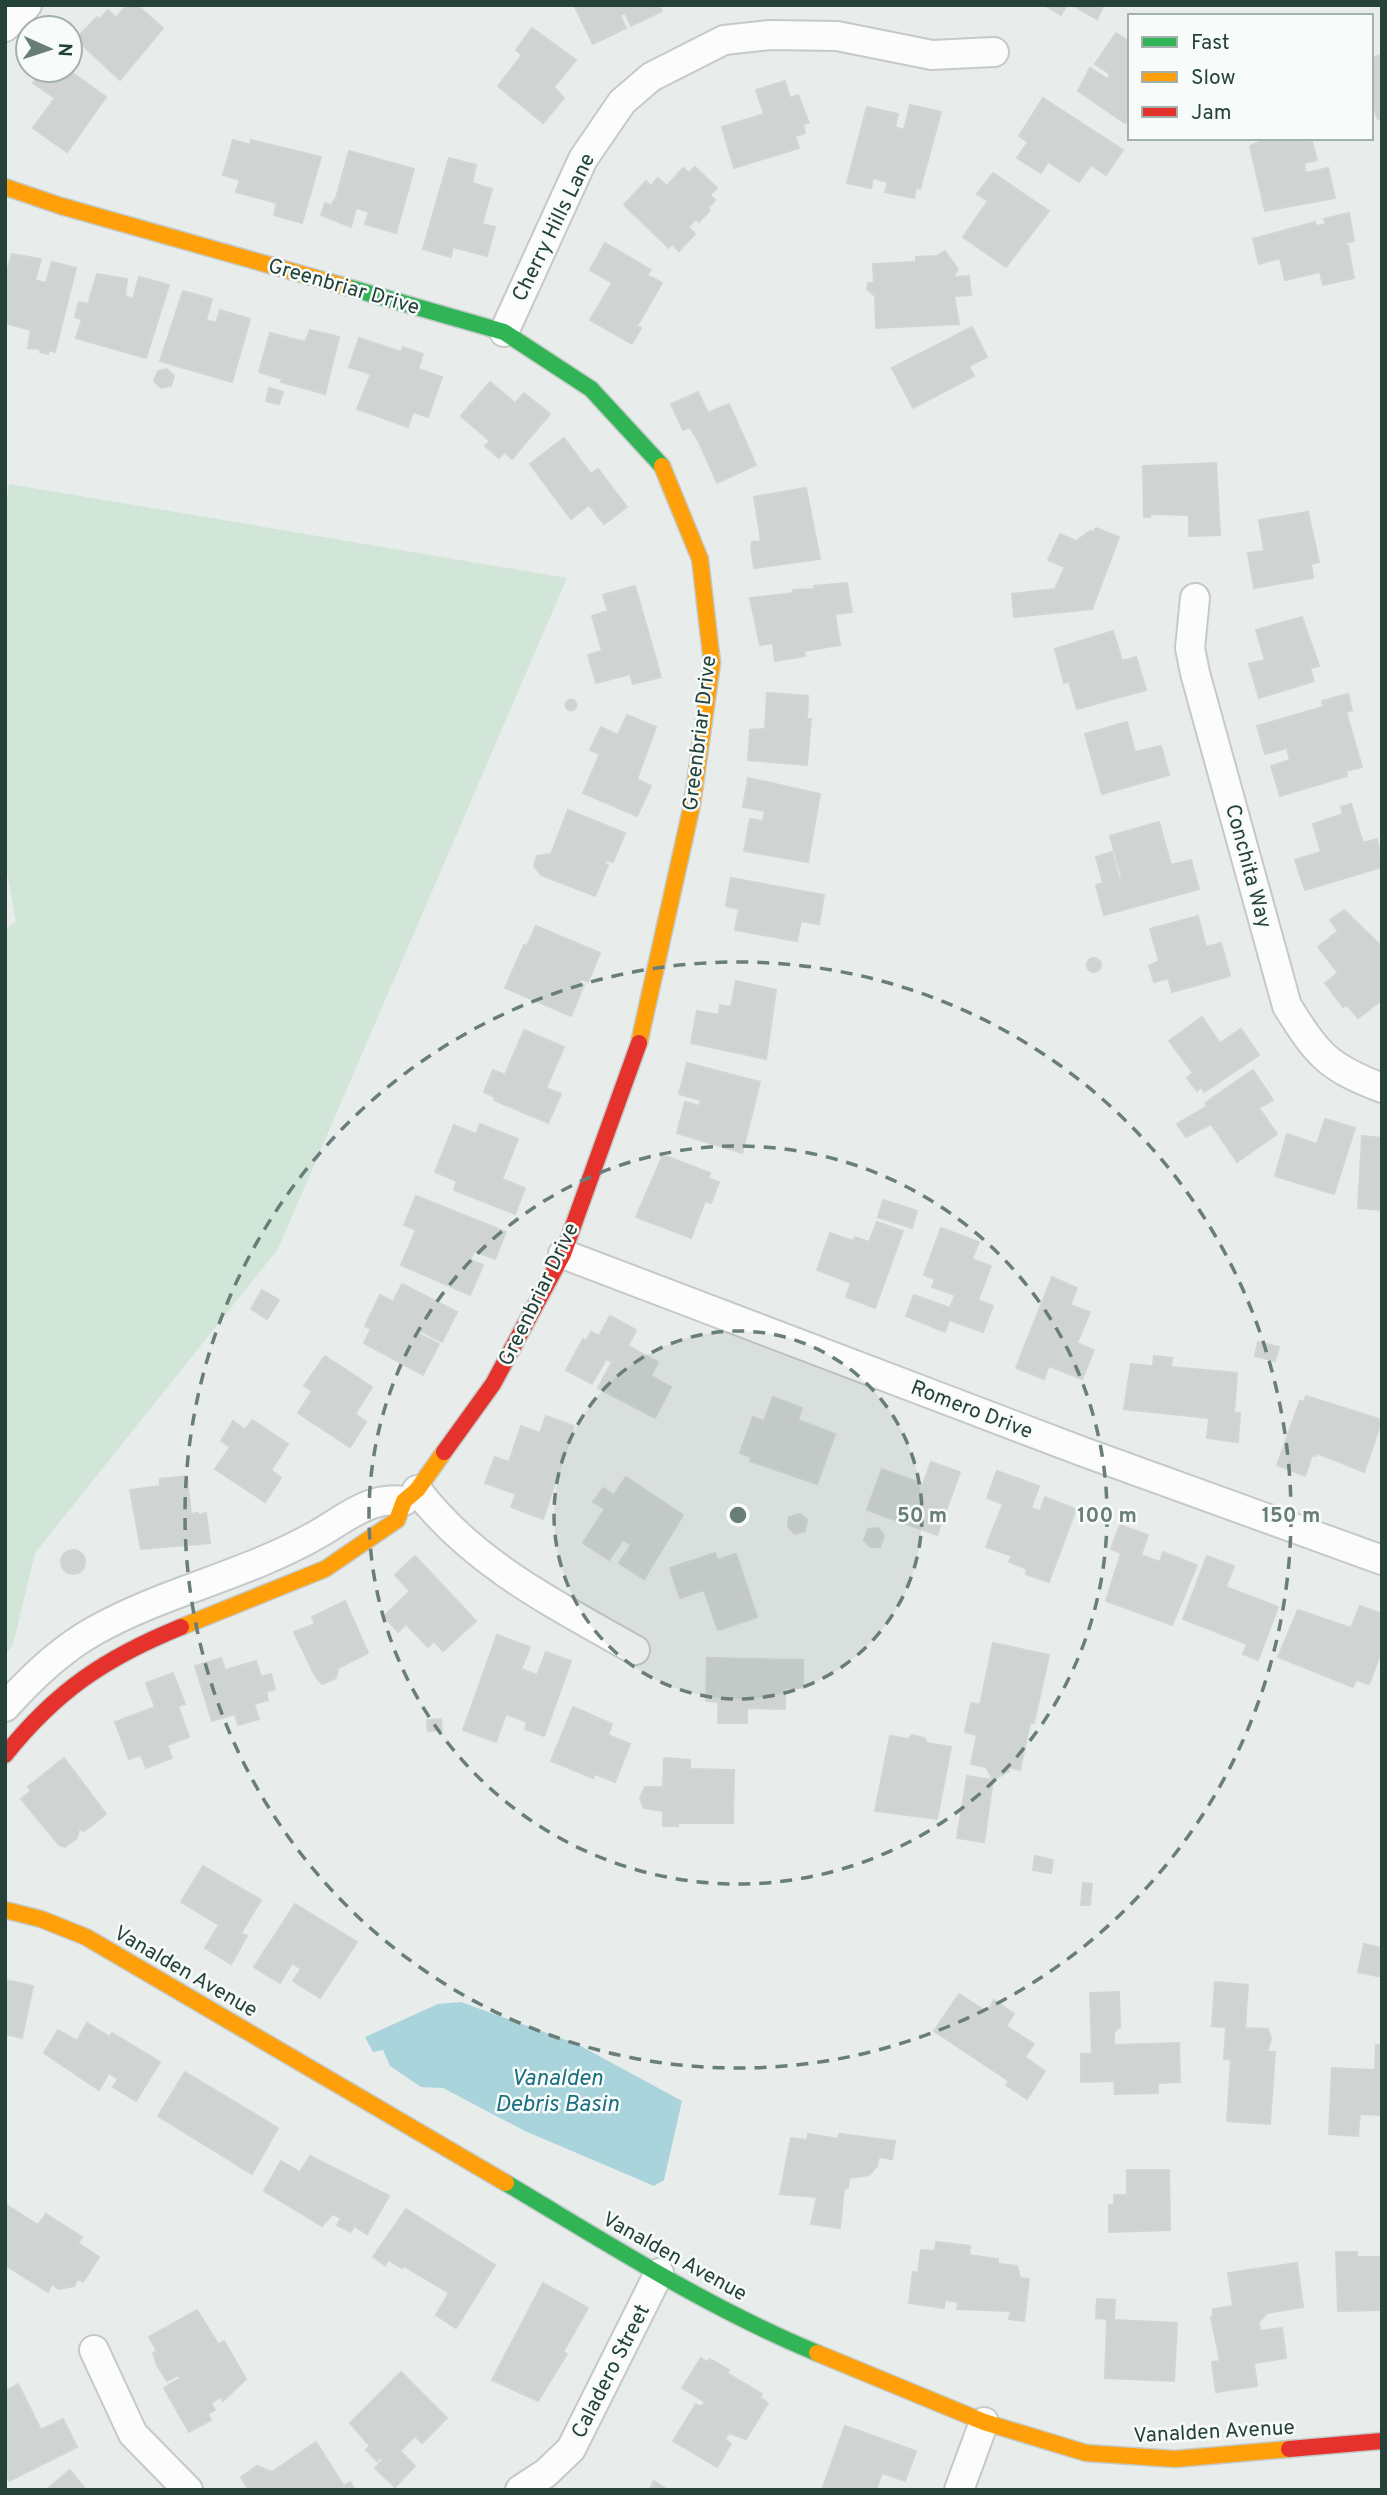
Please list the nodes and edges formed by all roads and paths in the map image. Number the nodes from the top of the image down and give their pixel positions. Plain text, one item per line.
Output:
1 (27, 5) edge
2 (5, 27) edge
3 (994, 52) dead end
4 (5, 187) edge
5 (504, 332) junction
6 (1195, 598) dead end
7 (1382, 1088) edge
8 (563, 1254) junction
9 (410, 1496) junction
10 (1382, 1560) edge
11 (635, 1650) dead end
12 (5, 1707) edge
13 (5, 1755) edge
14 (5, 1910) edge
15 (659, 2273) junction
16 (94, 2350) dead end
17 (984, 2422) junction
18 (1382, 2441) edge
19 (188, 2490) edge
20 (520, 2490) edge
21 (960, 2490) edge

1 - 2 street
3 - 5 street, Cherry Hills Lane
4 - 5 street, Greenbriar Drive
5 - 8 street, Greenbriar Drive
6 - 7 street, Conchita Way
8 - 9 street, Greenbriar Drive
8 - 10 street, Romero Drive
9 - 11 street
9 - 12 street
9 - 13 street, Greenbriar Drive
14 - 15 street, Vanalden Avenue
15 - 17 street, Vanalden Avenue
15 - 20 street, Caladero Street
16 - 19 street
17 - 18 street, Vanalden Avenue
17 - 21 street

